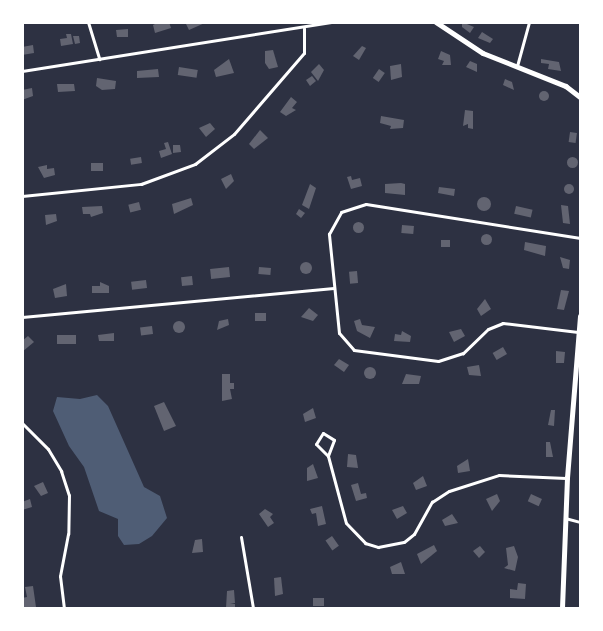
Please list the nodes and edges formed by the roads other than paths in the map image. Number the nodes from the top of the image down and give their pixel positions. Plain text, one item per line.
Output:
1 (88, 22) edge
2 (332, 22) edge
3 (436, 22) edge
4 (529, 22) edge
5 (304, 28) junction
6 (99, 59) junction
7 (516, 68) junction
8 (22, 70) edge
9 (580, 97) edge
10 (22, 196) edge
11 (580, 238) edge
12 (334, 288) junction
13 (22, 317) edge
14 (580, 317) edge
15 (580, 333) edge
16 (22, 423) edge
17 (328, 456) junction
18 (567, 478) junction
19 (564, 518) junction
20 (580, 522) edge
21 (241, 537) dead end
22 (64, 609) edge
23 (253, 609) edge
24 (562, 609) edge

1 - 6 street
2 - 5 street
3 - 7 street
4 - 7 street
5 - 6 street
5 - 10 street
6 - 8 street
7 - 9 street
11 - 12 street
12 - 13 street
12 - 15 street
14 - 15 street
15 - 18 street
16 - 22 street
17 - 17 street
17 - 18 street
18 - 19 street
19 - 20 street
19 - 24 street
21 - 23 street

